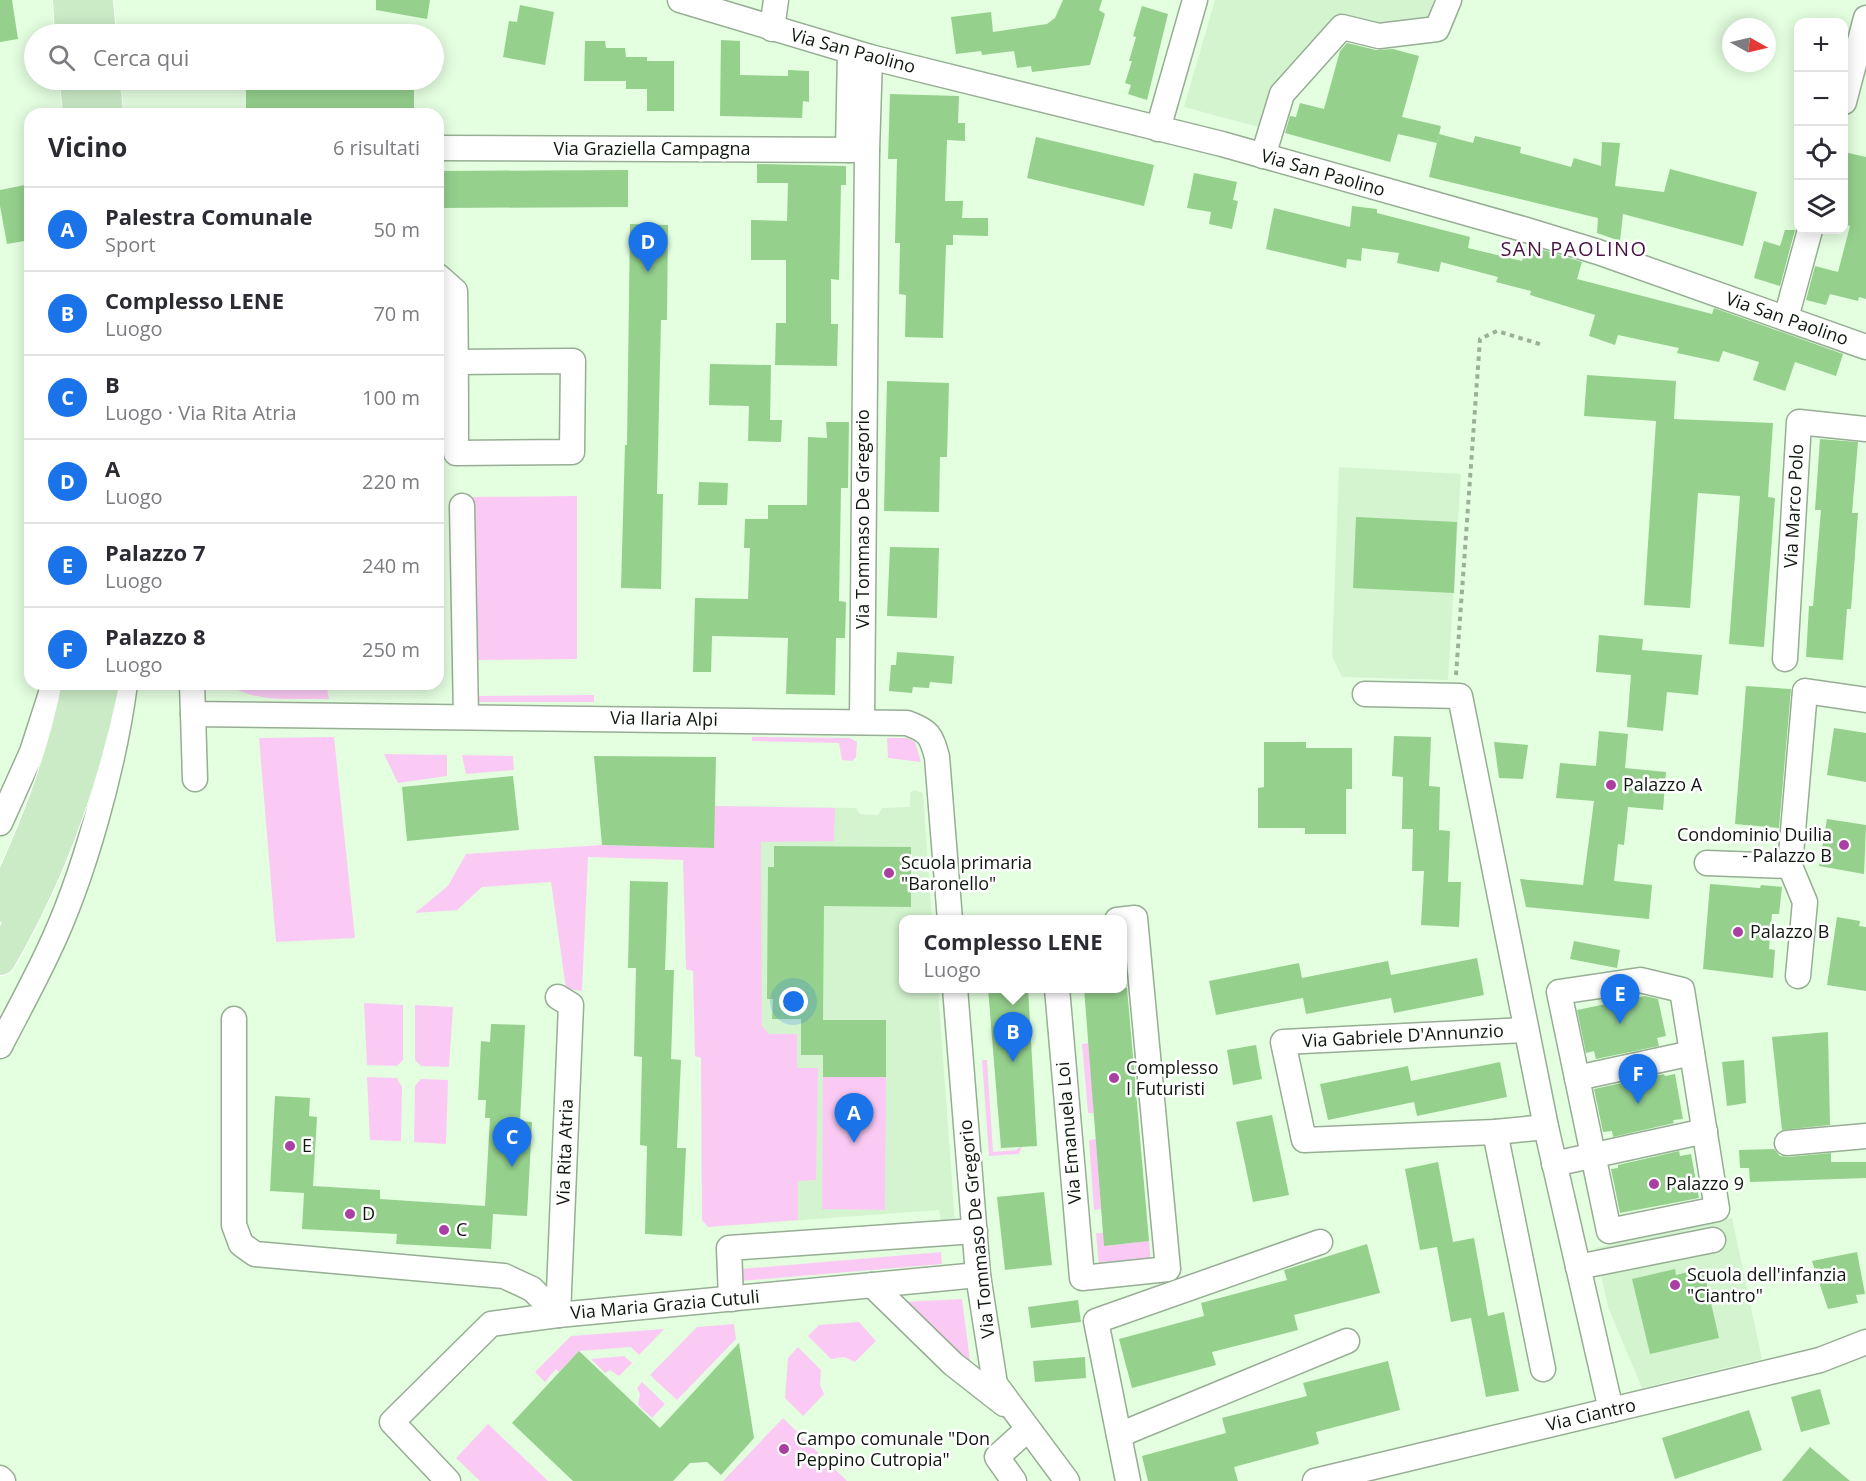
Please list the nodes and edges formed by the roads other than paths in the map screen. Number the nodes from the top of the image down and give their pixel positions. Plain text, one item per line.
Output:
1 (69, 0) edge
2 (97, 0) edge
3 (680, 0) edge
4 (776, 0) edge
5 (1195, 0) edge
6 (1449, 0) edge
7 (1866, 18) edge
8 (70, 24) edge
9 (99, 24) edge
10 (772, 29) junction
11 (860, 54) junction
12 (1848, 87) edge
13 (77, 90) edge
14 (105, 90) edge
15 (78, 108) edge
16 (106, 108) edge
17 (1158, 129) junction
18 (444, 148) edge
19 (857, 150) junction
20 (1263, 156) junction
21 (1809, 234) edge
22 (444, 281) edge
23 (1786, 318) junction
24 (1866, 347) edge
25 (455, 363) junction
26 (1866, 429) edge
27 (462, 506) dead end
28 (1785, 659) dead end
29 (52, 690) edge
30 (76, 690) edge
31 (102, 690) edge
32 (124, 690) edge
33 (192, 690) edge
34 (1365, 694) dead end
35 (1866, 700) edge
36 (193, 714) junction
37 (466, 717) junction
38 (862, 722) junction
39 (195, 779) dead end
40 (0, 823) edge
41 (1791, 855) junction
42 (1707, 863) dead end
43 (0, 906) edge
44 (950, 915) edge
45 (1127, 919) edge
46 (0, 959) edge
47 (1798, 976) dead end
48 (955, 993) edge
49 (1057, 993) edge
50 (558, 997) dead end
51 (234, 1019) dead end
52 (1526, 1030) junction
53 (0, 1046) edge
54 (1692, 1053) junction
55 (1577, 1078) junction
56 (1546, 1126) junction
57 (1705, 1131) junction
58 (1495, 1132) junction
59 (1866, 1136) edge
60 (1787, 1143) dead end
61 (1593, 1155) junction
62 (1554, 1164) junction
63 (975, 1231) junction
64 (1713, 1240) dead end
65 (1320, 1242) dead end
66 (1578, 1267) junction
67 (978, 1275) junction
68 (872, 1285) junction
69 (731, 1299) junction
70 (558, 1315) junction
71 (1347, 1341) dead end
72 (1866, 1341) edge
73 (1543, 1369) dead end
74 (1611, 1410) junction
75 (1022, 1421) junction
76 (1119, 1435) junction
77 (448, 1481) edge
78 (1014, 1481) edge
79 (1067, 1481) edge
80 (1128, 1481) edge
81 (1315, 1481) edge

1 - 8 main road
2 - 9 main road
3 - 10 street, Via San Paolino
4 - 10 street, Via San Paolino
5 - 17 street
6 - 20 street
7 - 12 street
10 - 11 street, Via San Paolino
11 - 17 street, Via San Paolino
11 - 19 street, Via Tommaso De Gregorio
13 - 15 main road
14 - 16 main road
17 - 20 street, Via San Paolino
18 - 19 street, Via Graziella Campagna
19 - 38 street, Via Tommaso De Gregorio
20 - 23 street, Via San Paolino
21 - 23 street
22 - 25 street
23 - 24 street, Via San Paolino
25 - 25 street
26 - 28 street, Via Marco Polo
27 - 37 street
29 - 40 street
30 - 43 main road
31 - 46 main road
32 - 53 street
33 - 36 street
34 - 52 street, Via Gabriele D'Annunzio
35 - 41 street
36 - 37 street, Via Ilaria Alpi
36 - 39 street
37 - 38 street, Via Ilaria Alpi
38 - 44 street
41 - 42 street
41 - 47 street
45 - 49 street, Via Emanuela Loi
48 - 63 street, Via Tommaso De Gregorio
50 - 70 street, Via Rita Atria
51 - 70 street
52 - 56 street, Via Gabriele D'Annunzio
52 - 58 street, Via Gabriele D'Annunzio
54 - 55 street
54 - 55 street
54 - 57 street
55 - 61 street
56 - 58 street, Via Gabriele D'Annunzio
56 - 62 street, Via Gabriele D'Annunzio
57 - 61 street
57 - 61 street
58 - 73 street
59 - 60 street
61 - 62 street
62 - 66 street, Via Gabriele D'Annunzio
63 - 67 street, Via Tommaso De Gregorio
63 - 69 street
64 - 66 street
65 - 76 street
66 - 74 street, Via Gabriele D'Annunzio
67 - 68 street, Via Maria Grazia Cutuli
67 - 75 street, Via Tommaso De Gregorio
68 - 69 street, Via Maria Grazia Cutuli
68 - 75 street
69 - 70 street, Via Maria Grazia Cutuli
70 - 77 street, Via Maria Grazia Cutuli
71 - 76 street
72 - 74 street, Via Ciantro
74 - 81 street, Via Ciantro
75 - 78 street
75 - 79 street, Via Tommaso De Gregorio
76 - 80 street

